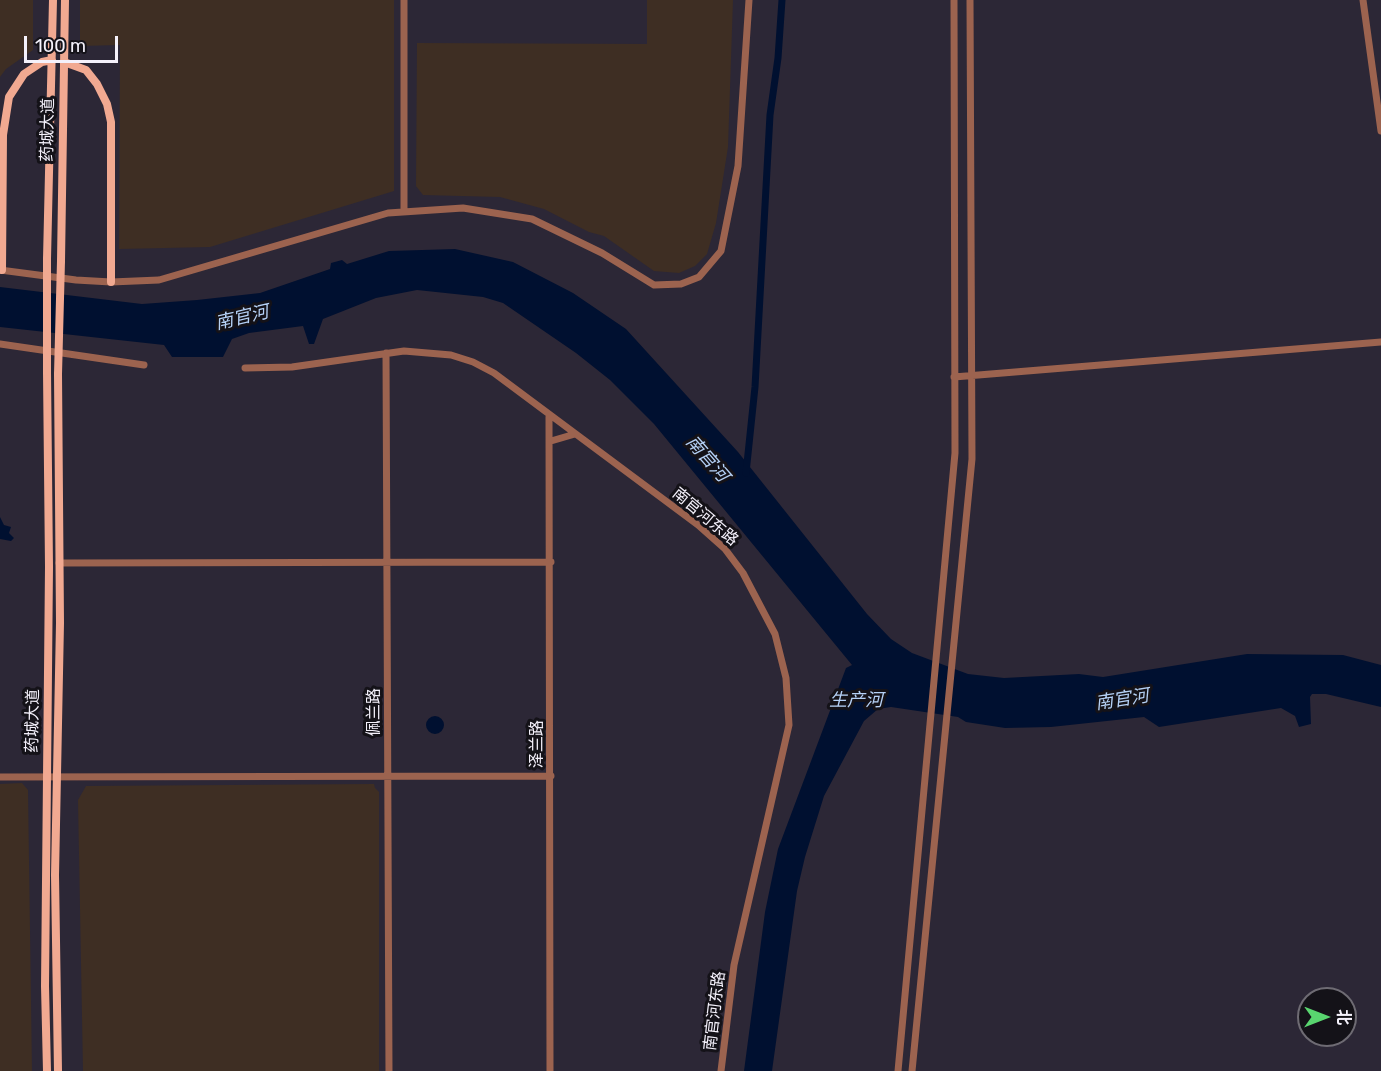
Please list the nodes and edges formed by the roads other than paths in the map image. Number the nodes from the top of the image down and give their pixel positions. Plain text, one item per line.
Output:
1 (53, 0) edge
2 (65, 0) edge
3 (404, 0) edge
4 (749, 0) edge
5 (954, 0) edge
6 (970, 0) edge
7 (1363, 0) edge
8 (52, 60) junction
9 (64, 62) junction
10 (1381, 130) edge
11 (404, 211) junction
12 (1, 270) edge
13 (111, 282) junction
14 (1381, 342) edge
15 (0, 345) edge
16 (386, 353) junction
17 (144, 365) dead end
18 (245, 368) dead end
19 (972, 376) junction
20 (954, 377) junction
21 (549, 417) junction
22 (575, 434) junction
23 (551, 441) junction
24 (387, 562) junction
25 (551, 562) junction
26 (59, 563) junction
27 (387, 776) junction
28 (550, 776) junction
29 (0, 777) edge
30 (47, 777) junction
31 (58, 777) junction
32 (47, 1071) edge
33 (57, 1071) edge
34 (389, 1071) edge
35 (550, 1071) edge
36 (721, 1071) edge
37 (898, 1071) edge
38 (912, 1071) edge

1 - 8 main road, 药城大道
2 - 9 main road, 药城大道
3 - 11 street
4 - 11 street
5 - 20 street
6 - 19 street
7 - 10 street
8 - 12 main road
8 - 30 main road, 药城大道, bridge
9 - 13 main road
9 - 26 main road, 药城大道, bridge
11 - 13 street
12 - 13 street
14 - 19 street
15 - 17 street
16 - 18 street, 南官河东路
16 - 21 street, 南官河东路
16 - 24 street, 佩兰路
19 - 20 street
19 - 38 street
20 - 37 street
21 - 22 street, 南官河东路
21 - 23 street, 泽兰路
22 - 23 street
22 - 36 street, 南官河东路
23 - 25 street, 泽兰路
24 - 25 street
24 - 26 street
24 - 27 street, 佩兰路
25 - 28 street, 泽兰路
26 - 31 main road, 药城大道
27 - 28 street
27 - 31 street
27 - 34 street, 佩兰路
28 - 35 street, 泽兰路
29 - 30 street
30 - 31 street
30 - 32 main road, 药城大道
31 - 33 main road, 药城大道

